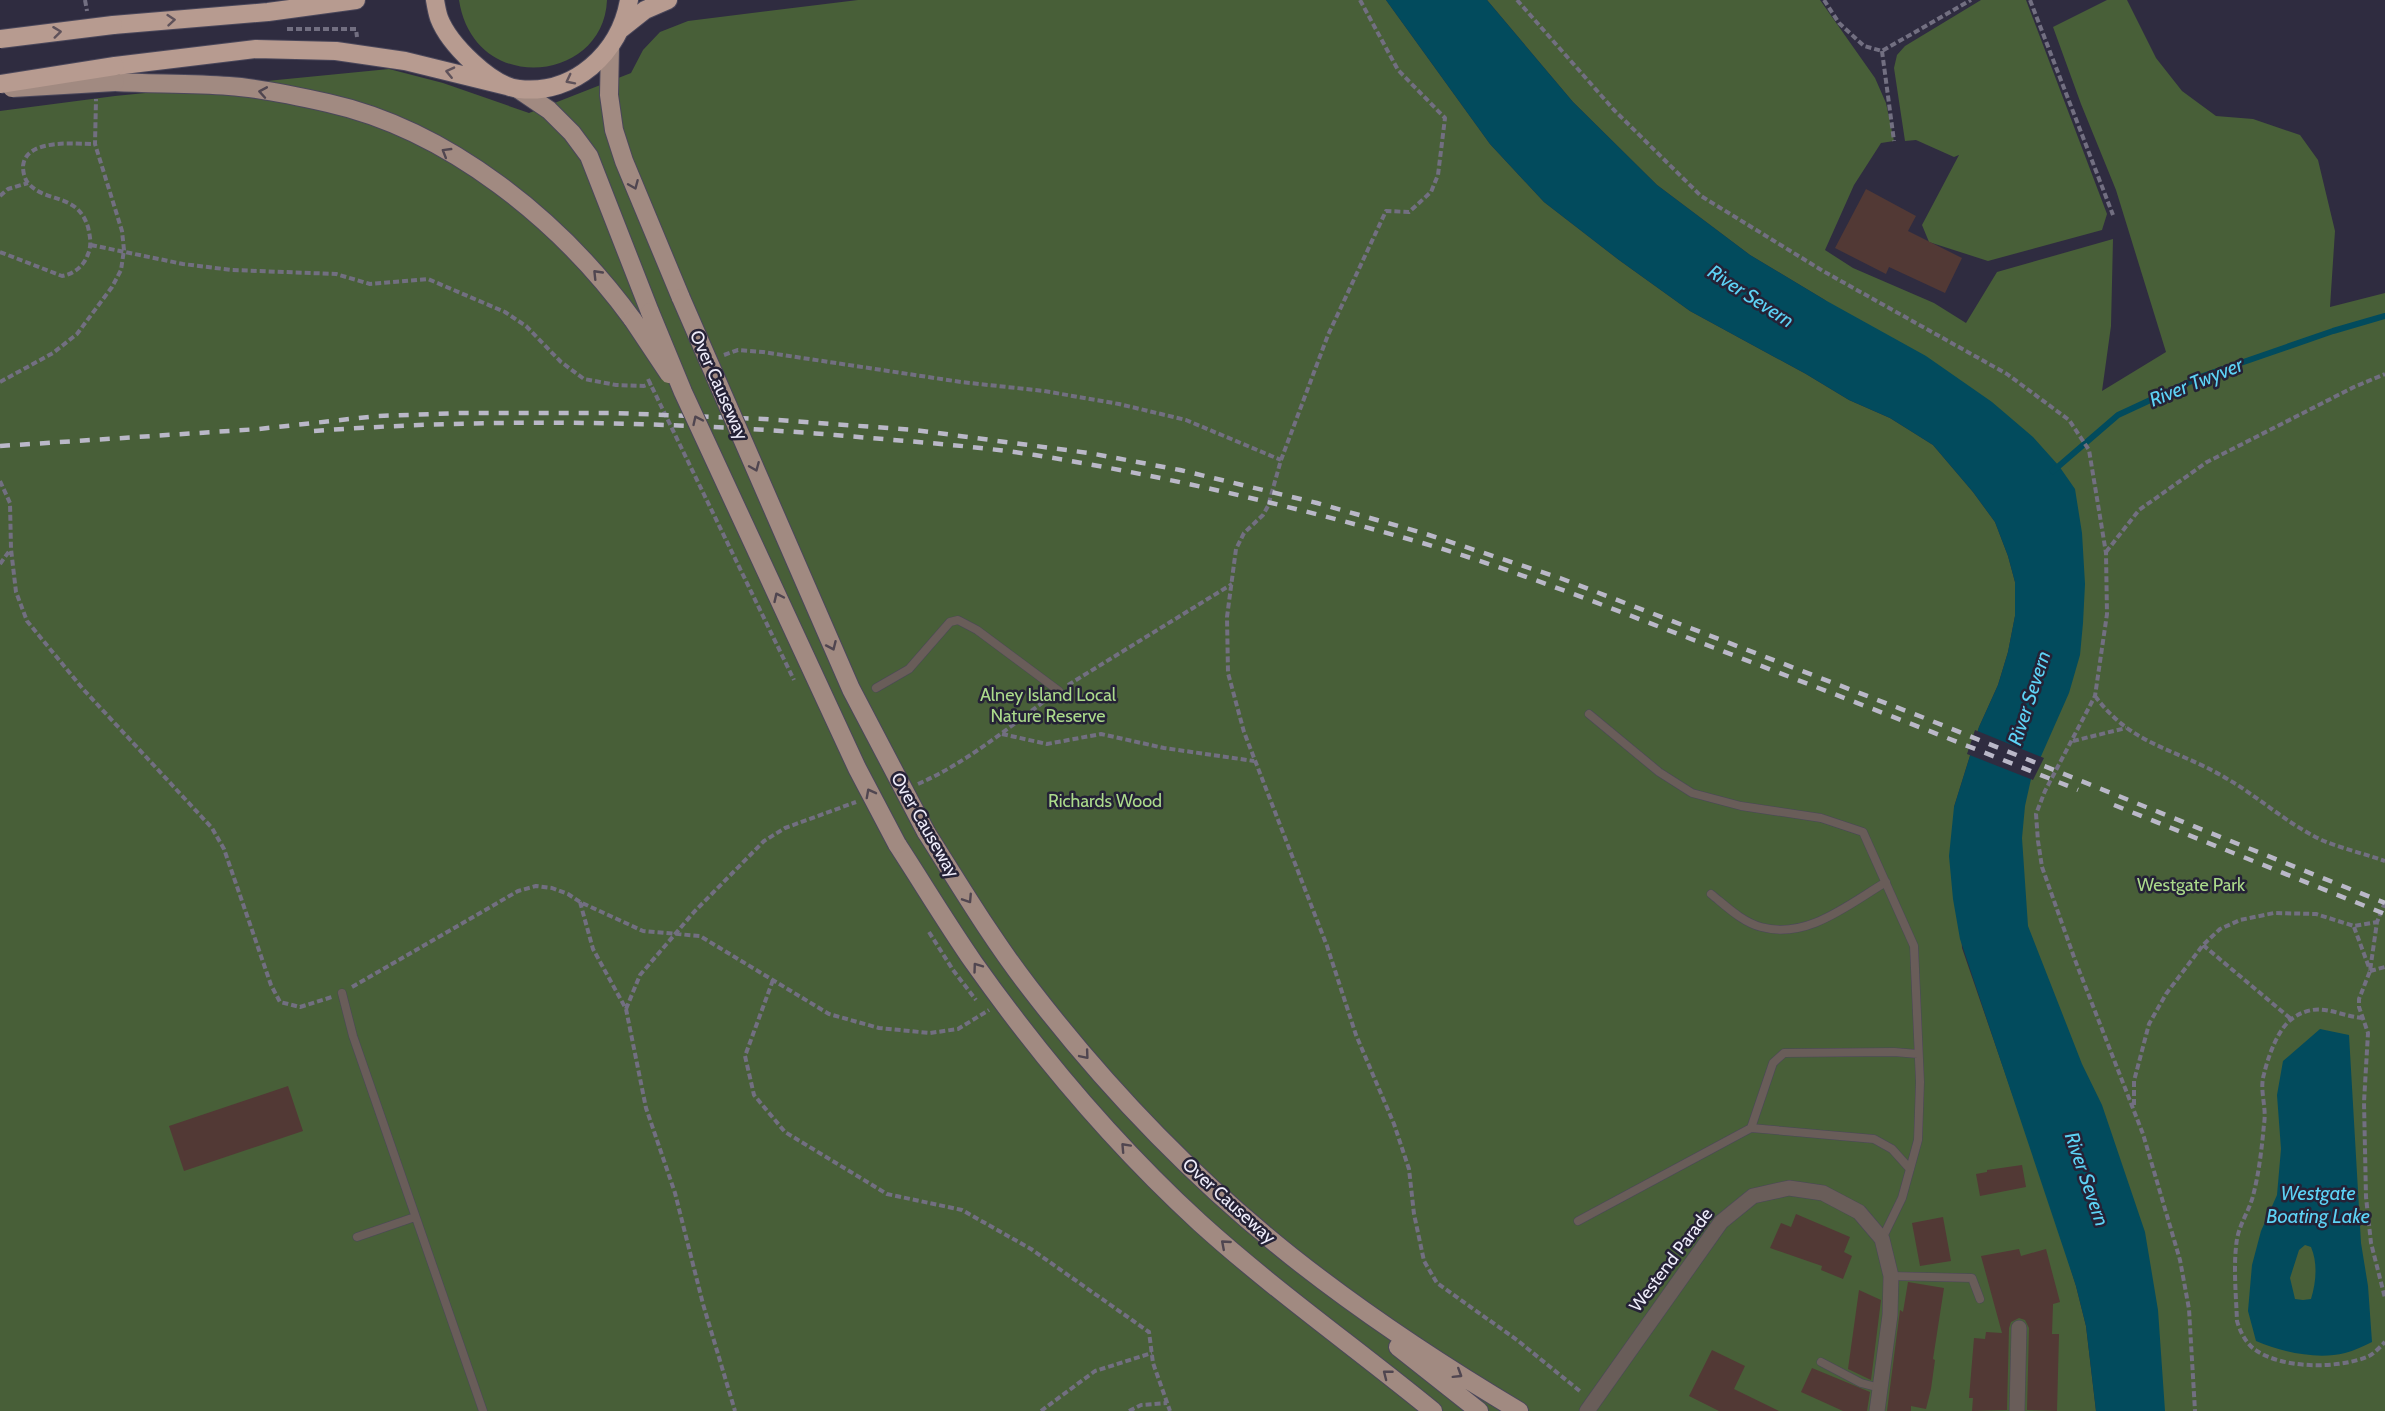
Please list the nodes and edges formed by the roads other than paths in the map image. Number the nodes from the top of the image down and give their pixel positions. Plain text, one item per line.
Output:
1 (356, 0) edge
2 (435, 0) edge
3 (629, 0) edge
4 (668, 0) edge
5 (621, 29) junction
6 (0, 39) edge
7 (610, 47) junction
8 (115, 74) junction
9 (0, 84) edge
10 (512, 87) junction
11 (0, 89) edge
12 (683, 392) junction
13 (876, 688) dead end
14 (1059, 691) road end
15 (1589, 714) dead end
16 (1886, 882) junction
17 (1711, 894) dead end
18 (1028, 986) junction
19 (342, 993) road end
20 (1003, 1003) junction
21 (1918, 1054) junction
22 (1751, 1128) junction
23 (1910, 1169) junction
24 (415, 1217) junction
25 (1578, 1221) dead end
26 (357, 1236) dead end
27 (1882, 1239) junction
28 (1891, 1276) junction
29 (1337, 1291) junction
30 (1980, 1299) dead end
31 (2019, 1328) dead end
32 (1821, 1362) dead end
33 (1880, 1388) junction
34 (1590, 1407) edge
35 (483, 1411) edge
36 (1433, 1411) edge
37 (1479, 1411) edge
38 (1519, 1411) edge
39 (1877, 1411) edge
40 (2018, 1411) edge

6 -> 1 highway, bridge
2 - 10 highway
3 - 5 highway
4 - 5 highway
5 - 7 highway
7 -> 10 highway
7 -> 18 main road, Over Causeway, bridge
8 - 9 highway, bridge
10 -> 8 highway
8 - 11 main road, bridge
12 -> 8 main road, bridge
10 - 12 main road, Over Causeway, bridge
20 -> 12 main road, Over Causeway, bridge
13 - 14 lane
15 - 16 lane
16 - 17 lane
16 - 21 lane
18 - 20 main road
18 -> 29 main road, Over Causeway
19 - 24 lane
36 -> 20 main road, Over Causeway
21 - 22 lane
21 - 23 lane
22 - 23 lane
22 - 25 lane
23 - 27 lane
24 - 26 lane
24 - 35 lane
27 - 28 street, Westend Parade
27 - 34 street, Westend Parade
28 - 30 lane
28 - 33 street, Westend Parade
29 - 37 main road
29 -> 38 main road, Over Causeway
31 - 40 street
32 - 33 lane
33 - 39 street, Westend Parade

